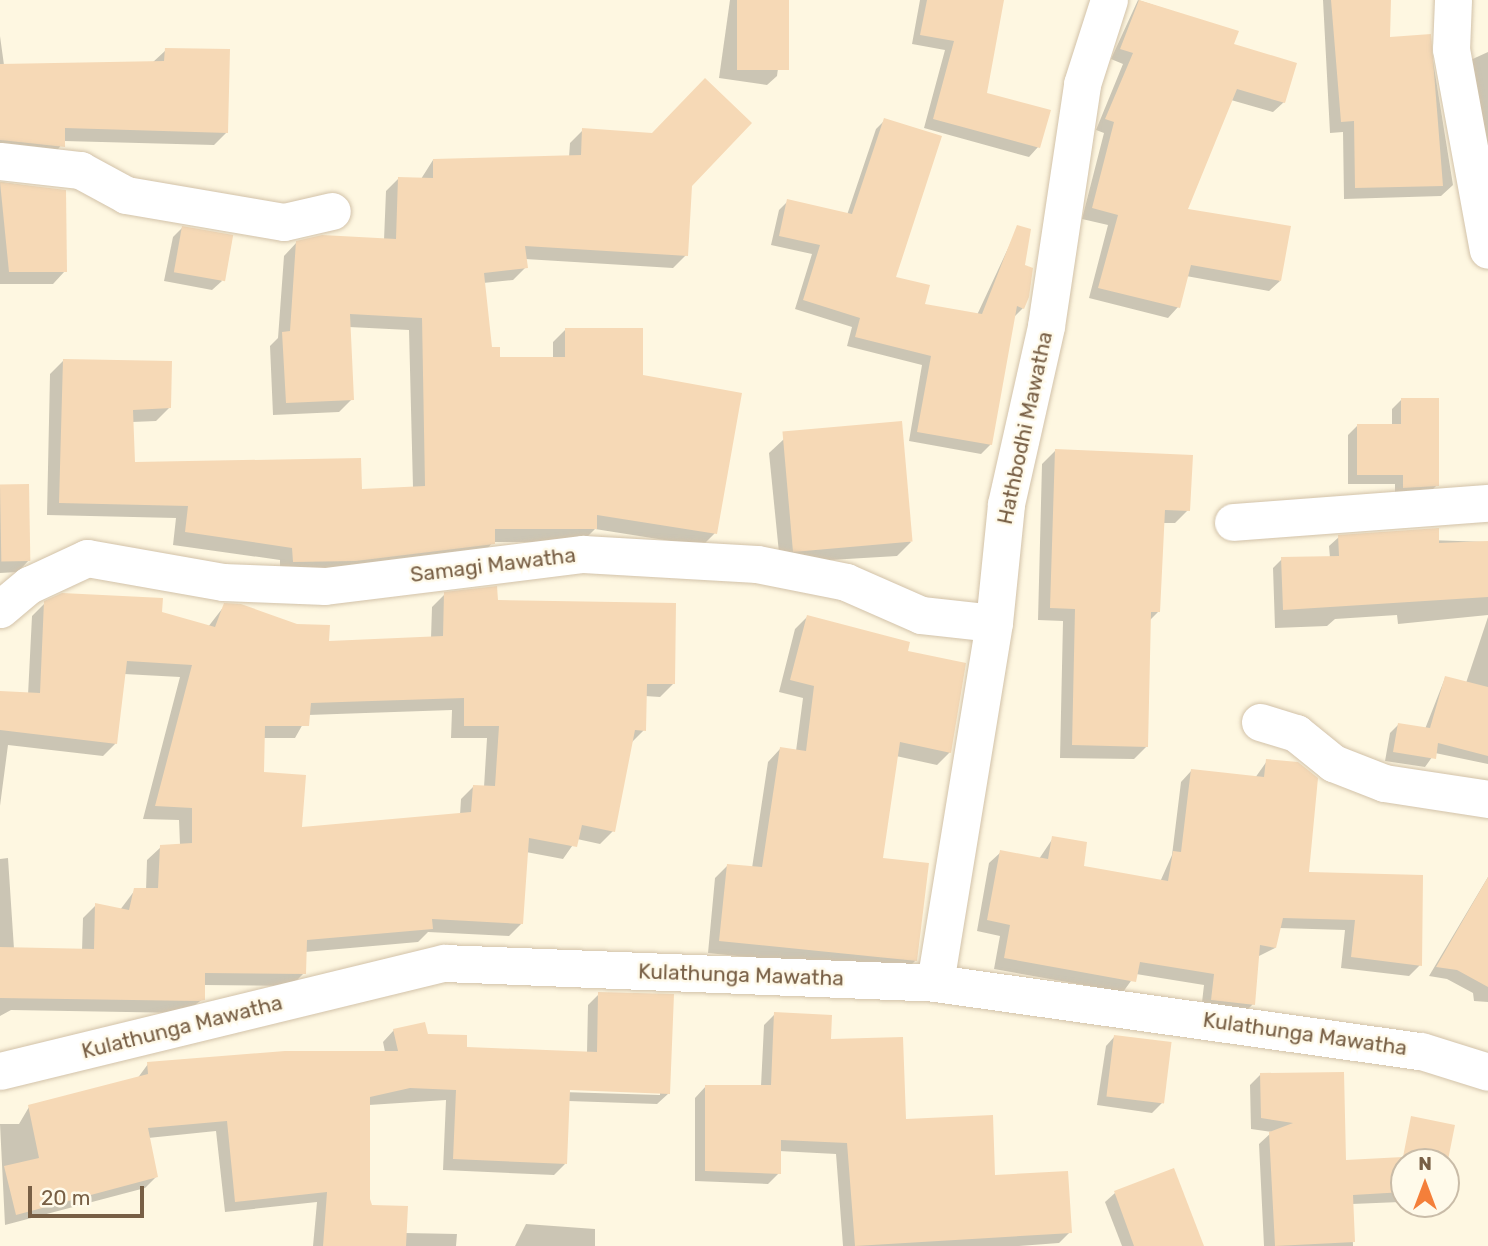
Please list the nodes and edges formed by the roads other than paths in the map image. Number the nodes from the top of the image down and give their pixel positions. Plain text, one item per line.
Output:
1 (1109, 0) edge
2 (1453, 0) edge
3 (0, 161) edge
4 (332, 211) dead end
5 (1488, 250) edge
6 (1488, 503) edge
7 (1233, 522) dead end
8 (0, 608) edge
9 (994, 623) junction
10 (1260, 722) dead end
11 (1488, 799) edge
12 (935, 983) junction
13 (0, 1071) edge
14 (1488, 1072) edge

1 - 9 street, Hathbodhi Mawatha
2 - 5 street
3 - 4 street
6 - 7 street
8 - 9 street, Samagi Mawatha
9 - 12 street, Hathbodhi Mawatha
10 - 11 street
12 - 13 street, Kulathunga Mawatha
12 - 14 street, Kulathunga Mawatha

